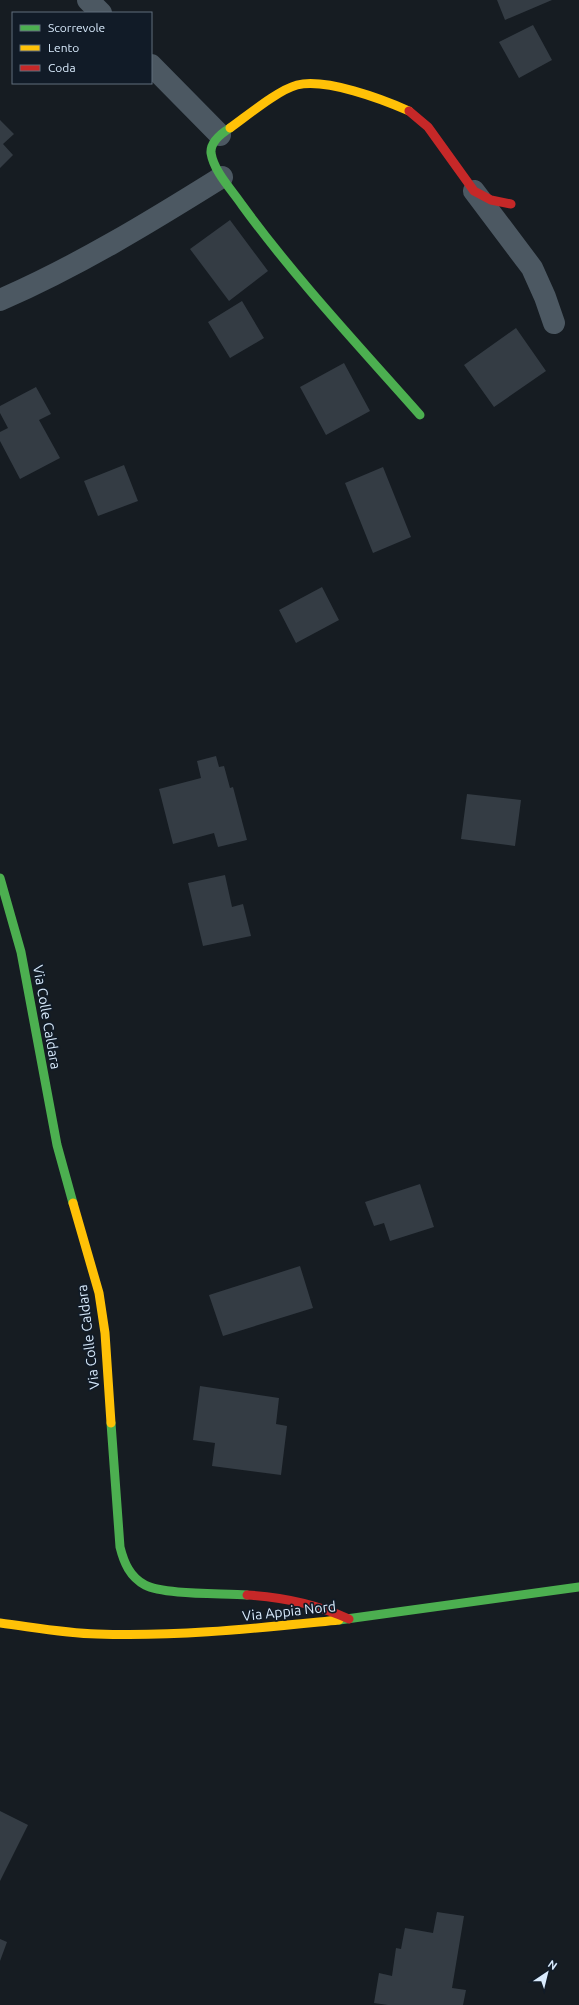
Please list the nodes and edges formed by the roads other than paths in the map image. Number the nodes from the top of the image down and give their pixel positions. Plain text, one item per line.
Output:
1 (88, 0) edge
2 (100, 12) edge
3 (152, 66) edge
4 (220, 135) junction
5 (222, 177) junction
6 (474, 190) junction
7 (511, 204) dead end
8 (0, 300) edge
9 (554, 323) dead end
10 (420, 415) dead end
11 (0, 878) edge
12 (579, 1587) edge
13 (349, 1619) junction
14 (0, 1623) edge

1 - 2 street
3 - 4 street
4 - 5 street
4 - 6 street
5 - 8 street
5 - 10 street
6 - 7 street
6 - 9 street
11 - 13 street, Via Colle Caldara
12 - 13 street, Via Appia Nord
13 - 14 street, Via Appia Nord

